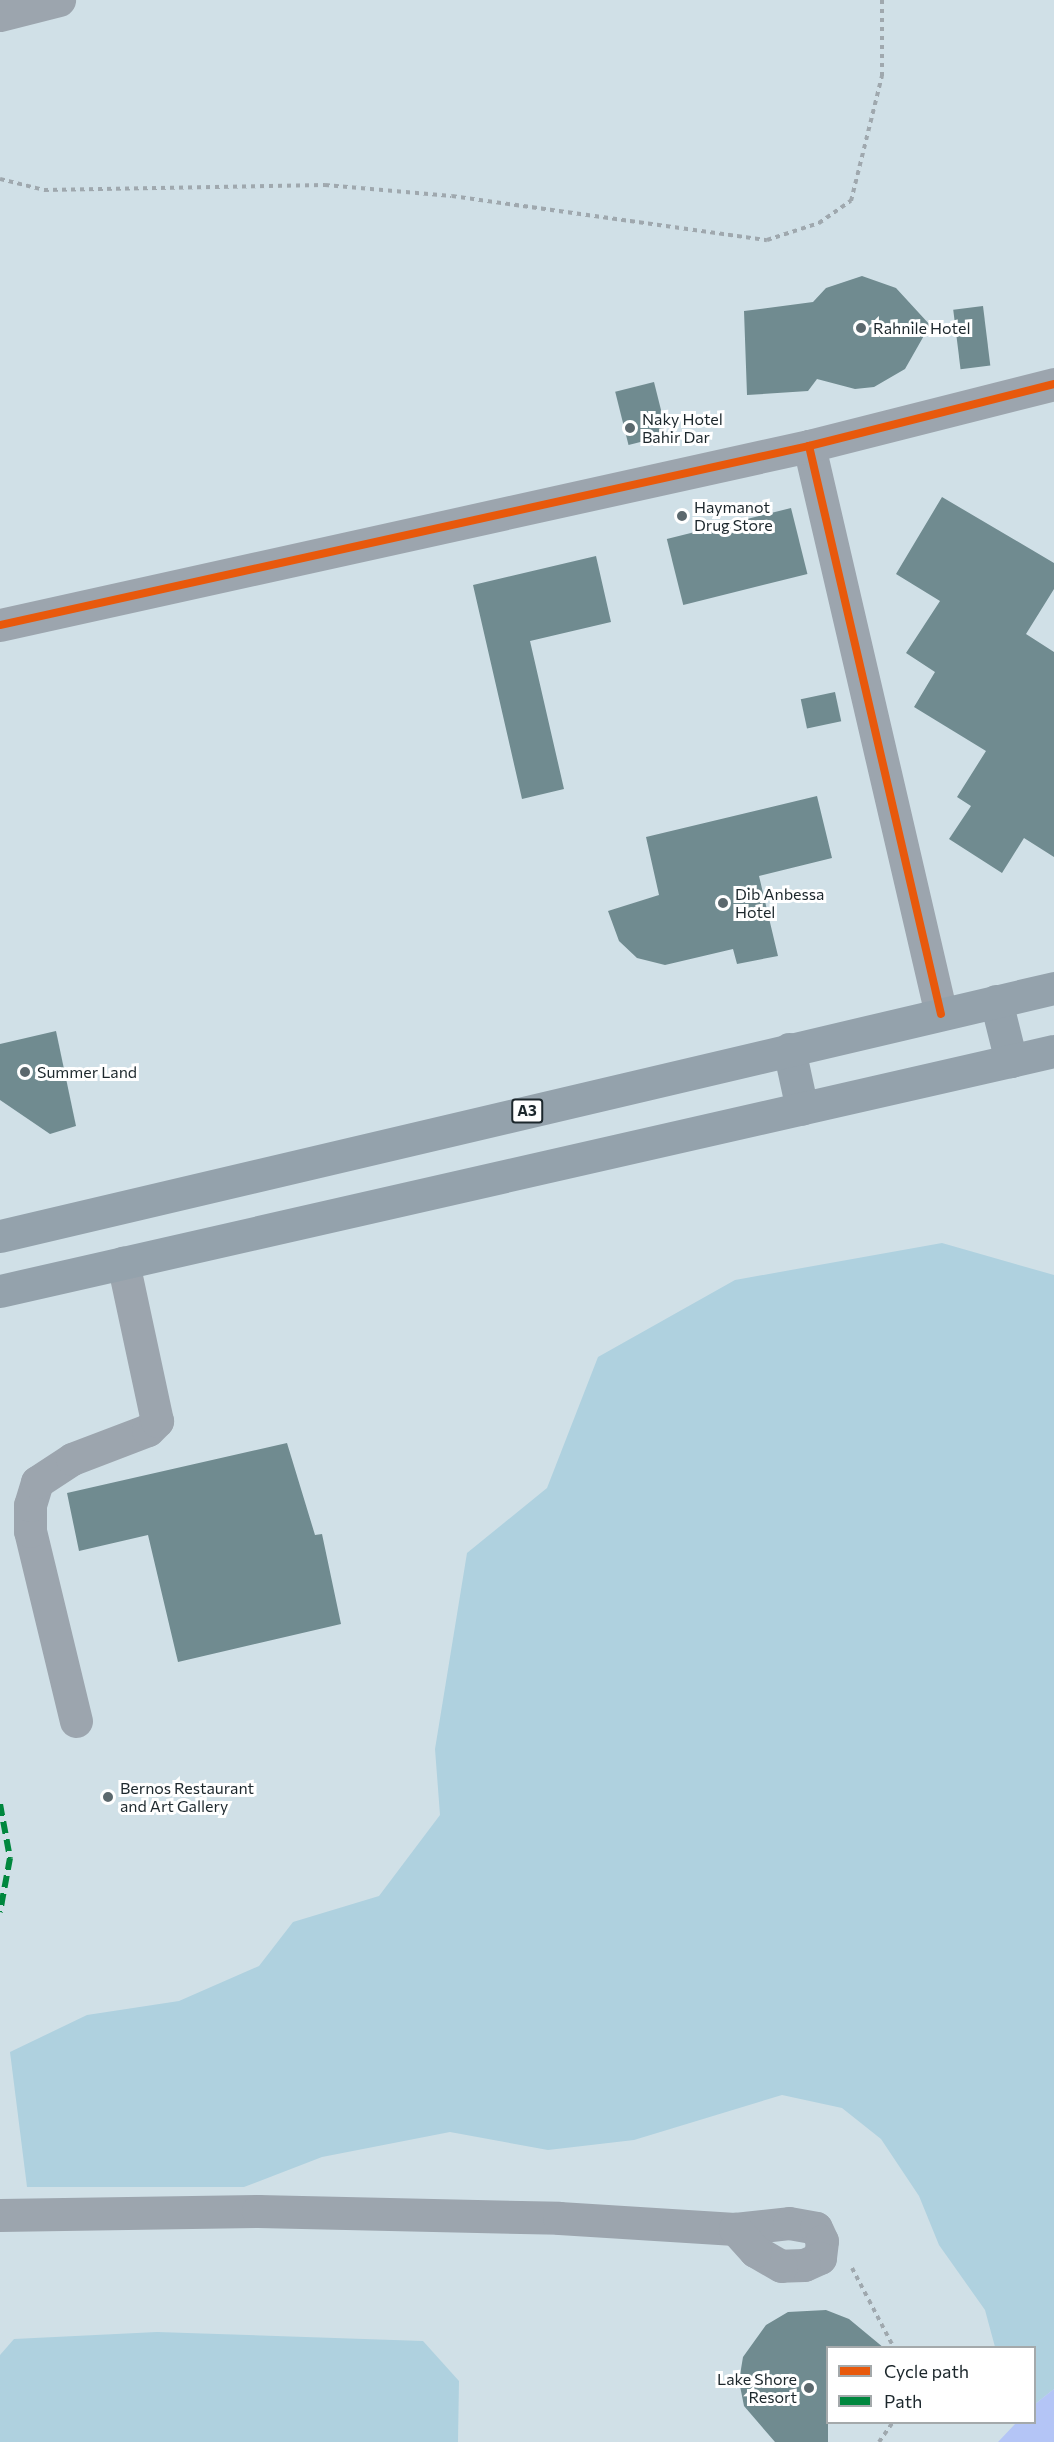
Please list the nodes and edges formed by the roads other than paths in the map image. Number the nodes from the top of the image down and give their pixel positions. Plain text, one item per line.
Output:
1 (59, 0) edge
2 (15, 8) edge
3 (1054, 384) edge
4 (809, 446) junction
5 (0, 625) edge
6 (1054, 987) edge
7 (996, 1002) junction
8 (940, 1014) junction
9 (789, 1049) junction
10 (1054, 1052) edge
11 (1011, 1061) junction
12 (802, 1109) junction
13 (0, 1236) edge
14 (123, 1263) junction
15 (0, 1291) edge
16 (76, 1721) dead end
17 (0, 2215) edge
18 (820, 2258) road end

1 - 2 street
3 - 4 street
4 - 5 street
4 - 8 street
6 - 7 highway, A3
7 - 8 highway, A3
7 - 11 highway
8 - 9 highway, A3
9 - 12 highway
9 - 13 highway, A3
10 - 11 highway
11 - 12 highway
12 - 14 highway
14 - 15 highway
14 - 16 street
17 - 18 street

